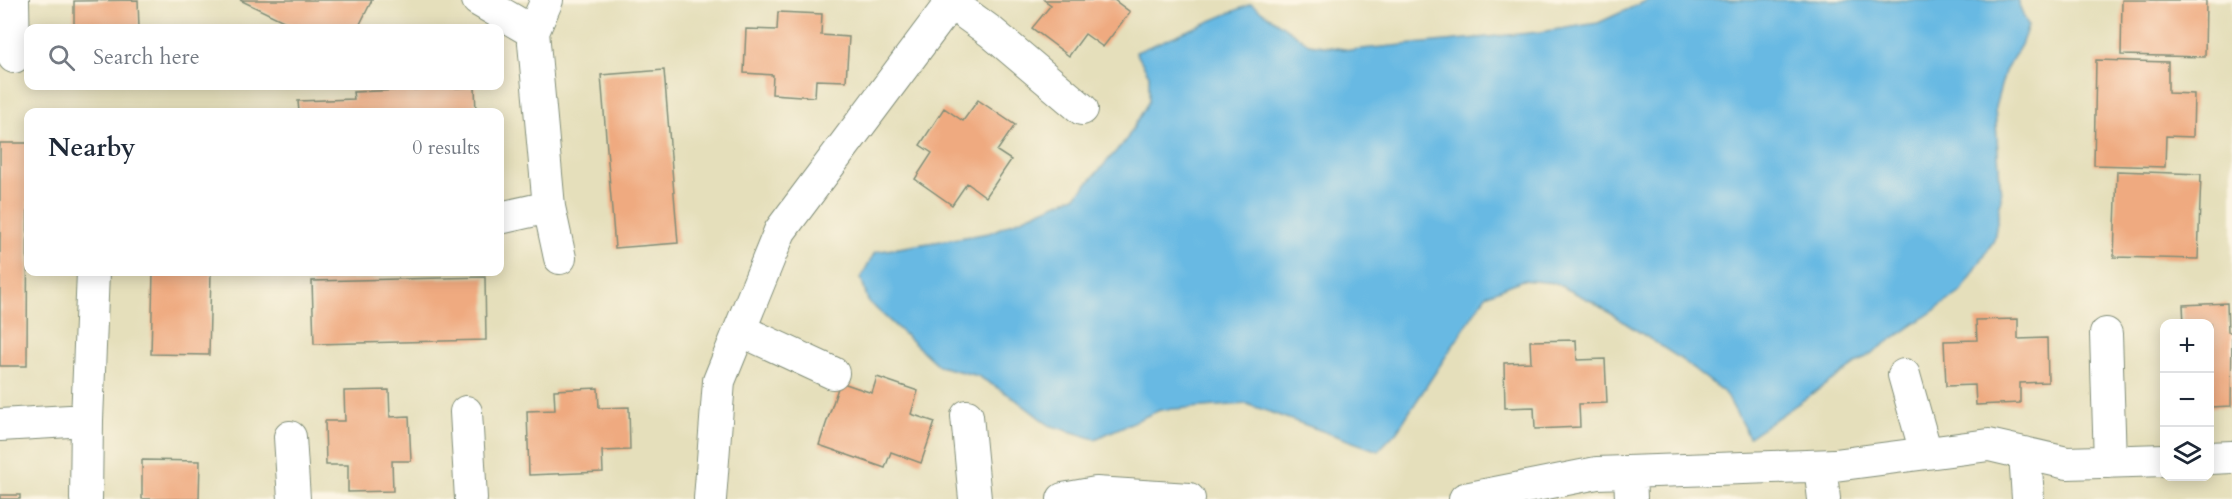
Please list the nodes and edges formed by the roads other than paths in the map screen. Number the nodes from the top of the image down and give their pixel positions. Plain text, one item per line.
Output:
1 (14, 0) edge
2 (478, 0) edge
3 (547, 0) edge
4 (951, 1) edge
5 (533, 32) junction
6 (14, 57) dead end
7 (1082, 109) dead end
8 (549, 207) junction
9 (504, 217) edge
10 (560, 258) dead end
11 (93, 276) edge
12 (740, 330) junction
13 (2106, 334) dead end
14 (833, 373) dead end
15 (1904, 375) dead end
16 (466, 412) dead end
17 (967, 416) dead end
18 (87, 420) junction
19 (0, 426) edge
20 (290, 437) dead end
21 (1926, 453) junction
22 (2025, 453) junction
23 (2232, 457) edge
24 (2214, 458) edge
25 (2160, 460) edge
26 (2110, 462) junction
27 (1820, 466) junction
28 (1631, 485) edge
29 (86, 499) edge
30 (294, 499) edge
31 (471, 499) edge
32 (710, 499) edge
33 (975, 499) edge
34 (1063, 499) edge
35 (1189, 499) edge
36 (1465, 499) edge
37 (1824, 499) edge
38 (2028, 499) edge

1 - 6 lane
2 - 5 lane
3 - 5 lane
4 - 7 lane
4 - 12 lane
5 - 8 lane
8 - 9 lane
8 - 10 lane
11 - 18 lane
12 - 14 lane
12 - 32 lane
13 - 26 lane
15 - 21 lane
16 - 31 lane
17 - 33 lane
18 - 19 lane
18 - 29 lane
20 - 30 lane
21 - 22 lane
21 - 27 lane
22 - 26 lane
22 - 38 lane
23 - 24 lane
25 - 26 lane
27 - 28 lane
27 - 37 lane
28 - 36 lane
34 - 35 lane

